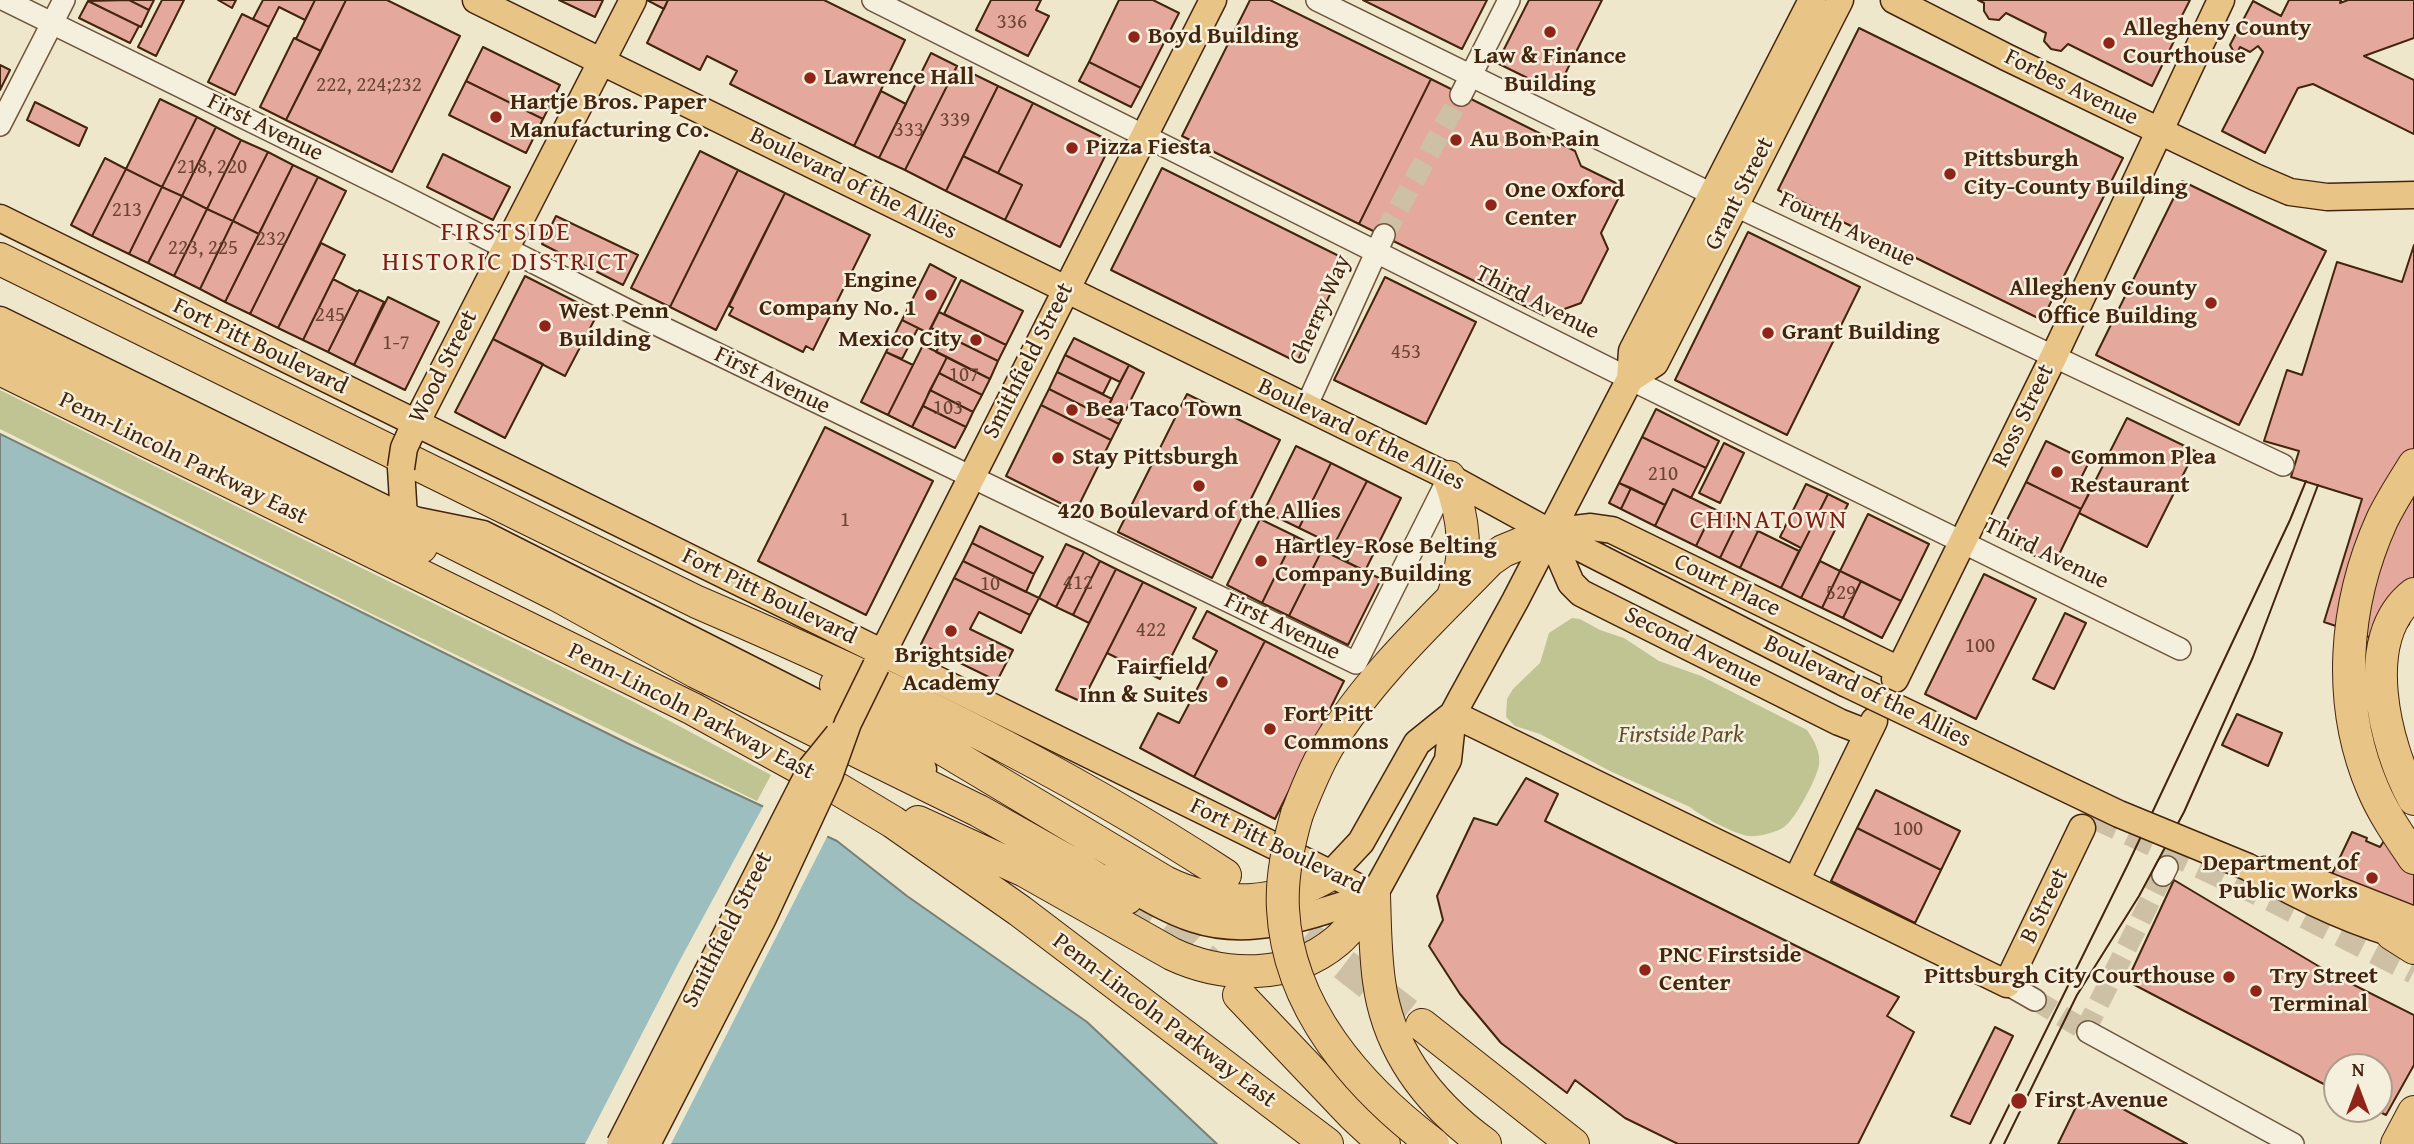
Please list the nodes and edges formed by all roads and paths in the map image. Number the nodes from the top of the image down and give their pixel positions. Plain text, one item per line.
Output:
1 (5, 0) edge
2 (64, 0) edge
3 (475, 0) edge
4 (633, 0) edge
5 (873, 0) edge
6 (1213, 0) edge
7 (1317, 0) edge
8 (1509, 0) edge
9 (1812, 0) edge
10 (1840, 0) edge
11 (1894, 0) edge
12 (2221, 0) edge
13 (52, 23) junction
14 (602, 61) junction
15 (1466, 85) junction
16 (0, 125) edge
17 (2159, 131) junction
18 (1143, 136) junction
19 (2414, 177) edge
20 (2414, 195) edge
21 (2367, 196) junction
22 (1723, 200) junction
23 (0, 218) edge
24 (1380, 243) junction
25 (506, 248) junction
26 (0, 259) edge
27 (0, 278) edge
28 (60, 288) junction
29 (1065, 289) junction
30 (0, 320) edge
31 (0, 340) edge
32 (2054, 356) junction
33 (0, 369) edge
34 (1630, 379) junction
35 (1306, 407) junction
36 (412, 430) junction
37 (2414, 464) edge
38 (2283, 465) dead end
39 (971, 476) junction
40 (1449, 477) junction
41 (404, 518) junction
42 (1549, 532) junction
43 (1962, 542) junction
44 (2414, 594) edge
45 (1451, 600) junction
46 (697, 601) junction
47 (2179, 649) dead end
48 (879, 660) junction
49 (696, 672) junction
50 (1897, 674) joint
51 (1453, 714) junction
52 (848, 723) junction
53 (833, 786) junction
54 (2414, 799) edge
55 (2082, 828) dead end
56 (2414, 858) edge
57 (1331, 874) junction
58 (1225, 875) dead end
59 (1796, 881) junction
60 (1130, 893) junction
61 (1374, 895) junction
62 (2408, 935) edge
63 (2007, 984) junction
64 (1239, 995) tunnel mouth
65 (2035, 1000) tunnel mouth
66 (1422, 1025) tunnel mouth
67 (2088, 1032) tunnel mouth
68 (2414, 1112) edge
69 (620, 1144) edge
70 (648, 1144) edge
71 (1327, 1144) edge
72 (1384, 1144) edge
73 (1433, 1144) edge
74 (1485, 1144) edge
75 (1573, 1144) edge
76 (2293, 1144) edge
77 (2397, 1144) edge

1 - 13 street, First Avenue
2 - 13 street
3 - 14 main road, Boulevard of the Allies
4 - 14 main road, Wood Street
5 - 18 street, Third Avenue
6 - 18 main road, Smithfield Street
7 - 15 street, Fourth Avenue
8 - 15 street
9 - 22 main road, Grant Street
10 - 22 main road, Grant Street
11 - 17 main road, Forbes Avenue
12 - 17 main road, Ross Street
13 - 16 street
13 - 25 street, First Avenue
14 - 25 main road, Wood Street
14 - 29 main road, Boulevard of the Allies
15 - 22 street, Fourth Avenue
17 - 21 main road, Forbes Avenue
17 - 32 main road, Ross Street
18 - 24 street, Third Avenue
18 - 29 main road, Smithfield Street
19 - 21 main road
20 - 21 main road, Forbes Avenue
22 - 32 street, Fourth Avenue
22 - 34 main road, Grant Street
23 - 36 main road, Fort Pitt Boulevard
24 - 34 street, Third Avenue
24 - 35 street, Cherry Way
25 - 36 main road, Wood Street
25 - 39 street, First Avenue
26 - 28 highway
27 - 28 highway
28 - 46 highway
29 - 35 main road, Boulevard of the Allies
29 - 39 main road, Smithfield Street
30 - 41 main road, Fort Pitt Boulevard
31 - 49 highway
32 - 38 street, Fourth Avenue
32 - 43 main road, Ross Street
33 - 53 highway, Penn-Lincoln Parkway East
34 - 42 main road, Grant Street
34 - 43 street, Third Avenue
35 - 40 main road, Boulevard of the Allies
36 - 41 main road, Wood Street, bridge
36 - 48 main road, Fort Pitt Boulevard
37 - 56 highway
39 - 40 street, First Avenue
39 - 48 main road, Smithfield Street
40 - 42 main road, Boulevard of the Allies
40 - 45 highway
41 - 49 highway
41 - 52 main road, Fort Pitt Boulevard
42 - 45 highway
42 - 50 main road, Court Place
42 - 51 main road, Grant Street
42 - 59 main road, Second Avenue
42 - 62 main road, Boulevard of the Allies, bridge
43 - 47 street, Third Avenue
43 - 50 main road, Ross Street
44 - 54 highway
45 - 73 highway, bridge
46 - 57 highway
46 - 58 highway
48 - 52 main road, Smithfield Street, bridge
48 - 57 main road, Fort Pitt Boulevard
49 - 60 highway
51 - 57 main road, Grant Street
51 - 59 main road
51 - 61 main road, Grant Street
52 - 60 main road, Fort Pitt Boulevard
52 - 69 main road, Smithfield Street, bridge
52 - 70 main road, Smithfield Street, bridge
53 - 61 highway
53 - 71 highway, Penn-Lincoln Parkway East
55 - 63 main road, B Street
57 - 61 main road, Fort Pitt Boulevard
59 - 63 main road
60 - 61 main road, Fort Pitt Boulevard
61 - 74 highway
63 - 65 street
64 - 72 highway
66 - 75 highway
67 - 76 street
68 - 77 highway

